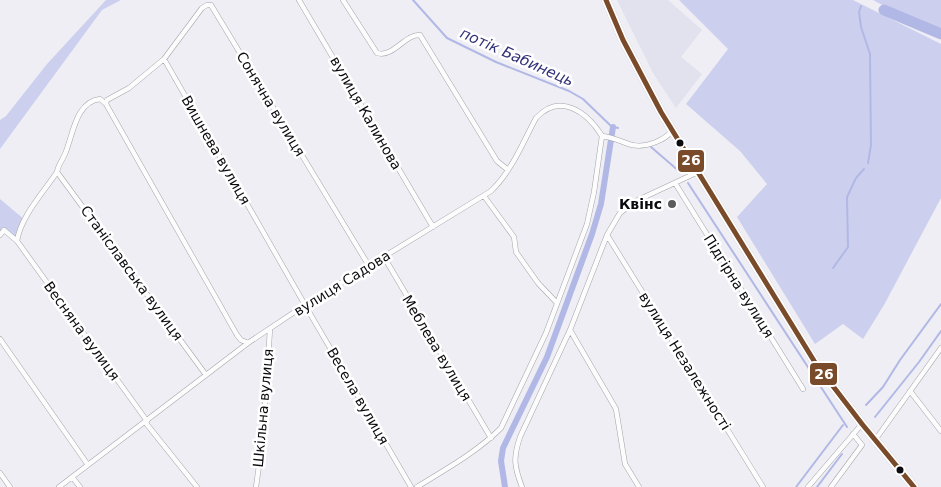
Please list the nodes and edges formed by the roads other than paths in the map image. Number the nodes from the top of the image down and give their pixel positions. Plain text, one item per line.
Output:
1 (299, 0) edge
2 (344, 0) edge
3 (606, 0) edge
4 (210, 2) edge
5 (164, 59) junction
6 (106, 104) junction
7 (672, 131) junction
8 (604, 136) junction
9 (508, 170) junction
10 (57, 172) junction
11 (698, 172) junction
12 (675, 183) junction
13 (484, 196) junction
14 (433, 227) junction
15 (0, 235) edge
16 (607, 235) junction
17 (17, 241) junction
18 (384, 257) junction
19 (369, 266) junction
20 (557, 303) junction
21 (305, 306) junction
22 (270, 329) junction
23 (570, 330) junction
24 (0, 339) edge
25 (248, 343) junction
26 (941, 348) edge
27 (206, 374) junction
28 (803, 389) dead end
29 (910, 391) junction
30 (146, 421) junction
31 (862, 424) junction
32 (941, 431) edge
33 (853, 434) junction
34 (878, 436) dead end
35 (491, 438) junction
36 (88, 466) junction
37 (0, 473) edge
38 (72, 477) junction
39 (10, 487) edge
40 (59, 487) edge
41 (80, 487) edge
42 (197, 487) edge
43 (256, 487) edge
44 (411, 487) edge
45 (417, 487) edge
46 (522, 487) edge
47 (639, 487) edge
48 (763, 487) edge
49 (808, 487) edge
50 (830, 487) edge
51 (914, 487) edge

1 - 14 street, вулиця Калинова
2 - 9 street
3 - 7 main road
4 - 5 street, Сонячна вулиця
4 - 19 street, Сонячна вулиця
5 - 6 street
5 - 21 street, Вишнева вулиця
6 - 10 street
6 - 25 street
7 - 8 street
7 - 11 main road
8 - 9 street, вулиця Садова
8 - 20 street
9 - 13 street, вулиця Садова
10 - 17 street
10 - 27 street, Станіславська вулиця
11 - 12 street
11 - 31 main road
12 - 16 street
12 - 28 street, Підгірна вулиця
13 - 14 street, вулиця Садова
13 - 20 street
14 - 18 street, вулиця Садова
15 - 17 street
16 - 23 street
16 - 48 street, вулиця Незалежності
17 - 30 street, Весняна вулиця
18 - 19 street, вулиця Садова
18 - 35 street, Меблева вулиця
19 - 21 street, вулиця Садова
20 - 35 street
21 - 22 street, вулиця Садова
21 - 44 street, Весела вулиця
22 - 25 street, вулиця Садова
22 - 43 street, Шкільна вулиця
23 - 46 street
23 - 47 street
24 - 36 street
25 - 27 street, вулиця Садова
26 - 29 street
27 - 30 street, вулиця Садова
29 - 32 street
29 - 34 street
30 - 36 street, вулиця Садова
30 - 42 street, Весняна вулиця
31 - 33 street
31 - 51 main road
33 - 49 street
33 - 50 street
35 - 45 street
36 - 38 street, вулиця Садова
37 - 39 street
38 - 40 street, вулиця Садова
38 - 41 street

